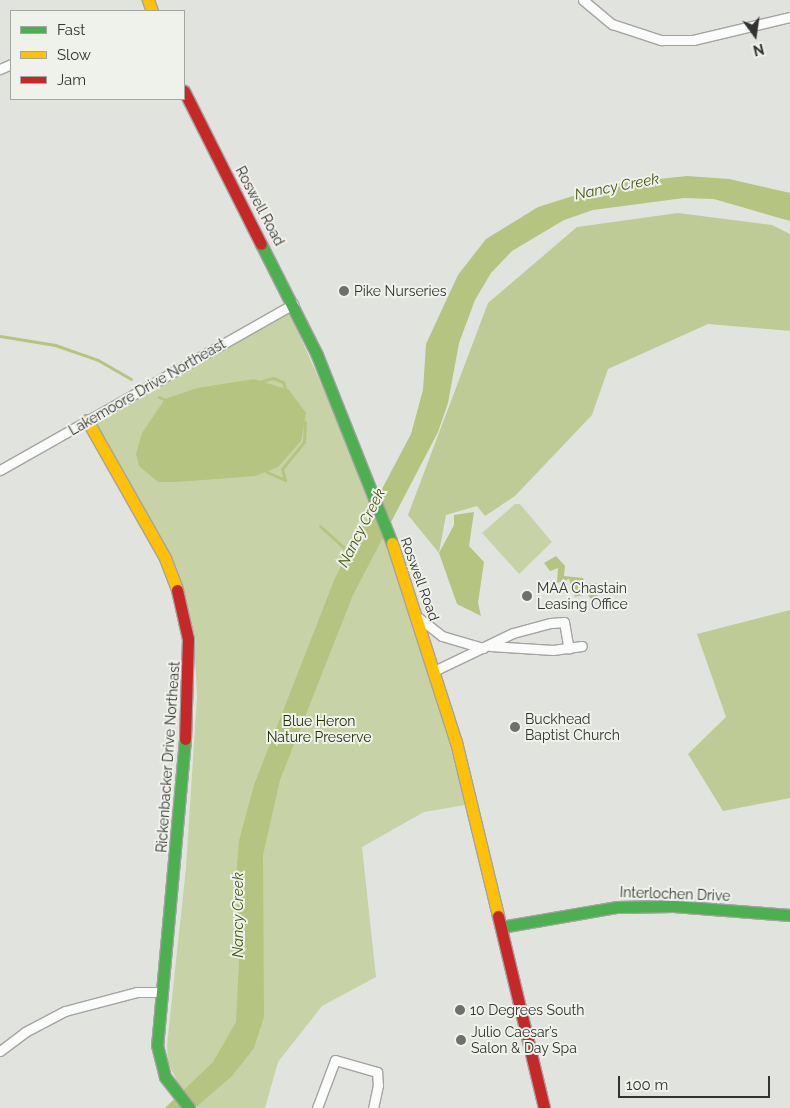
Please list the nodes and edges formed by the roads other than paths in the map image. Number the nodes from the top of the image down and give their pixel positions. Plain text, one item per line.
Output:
1 (583, 0) edge
2 (790, 17) edge
3 (185, 93) edge
4 (293, 304) junction
5 (87, 420) junction
6 (0, 470) edge
7 (418, 618) junction
8 (582, 646) dead end
9 (486, 647) junction
10 (569, 649) junction
11 (436, 670) junction
12 (790, 915) edge
13 (502, 926) junction
14 (162, 992) junction
15 (0, 1051) edge
16 (189, 1108) edge
17 (317, 1108) edge
18 (373, 1108) edge
19 (544, 1108) edge

1 - 2 street
3 - 4 main road, Roswell Road
4 - 5 street, Lakemoore Drive Northeast
4 - 7 main road, Roswell Road
5 - 6 street, Lakemoore Drive Northeast
5 - 14 main road, Rickenbacker Drive Northeast
7 - 9 street
7 - 11 main road, Roswell Road
8 - 10 street
9 - 10 street
9 - 10 street
9 - 11 street
11 - 13 main road, Roswell Road
12 - 13 main road, Interlochen Drive
13 - 19 main road, Roswell Road
14 - 15 street
14 - 16 main road, Rickenbacker Drive Northeast
17 - 18 street

